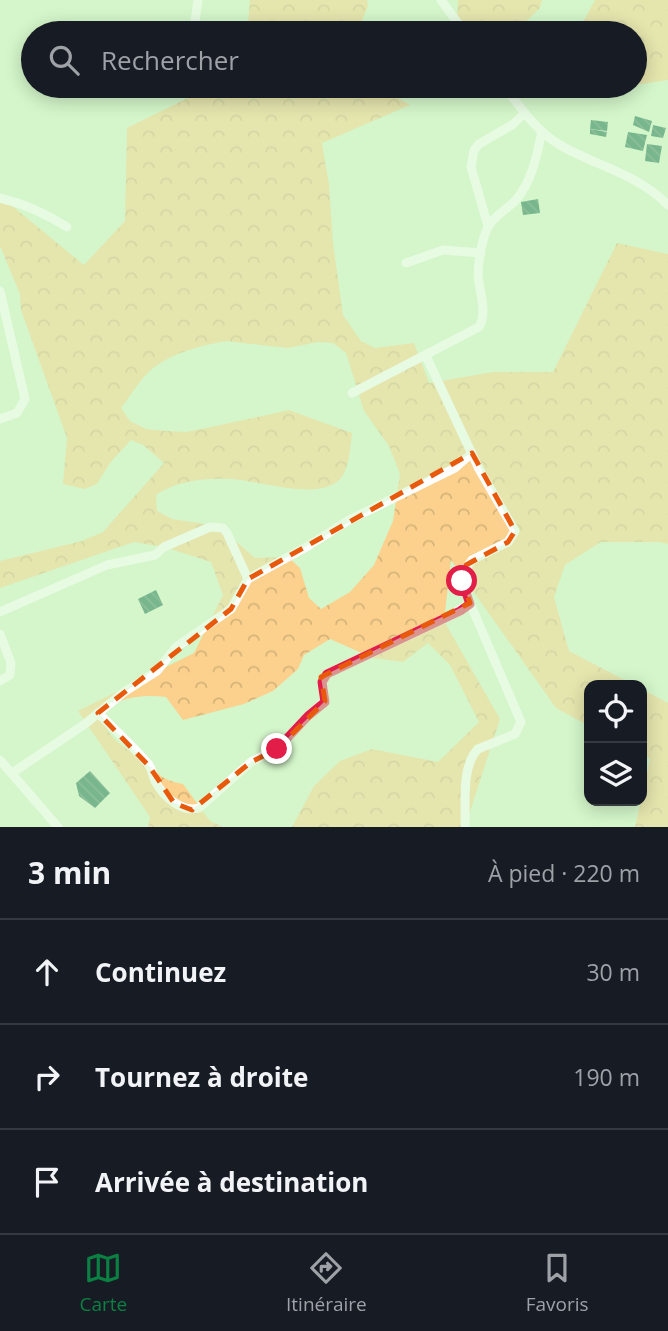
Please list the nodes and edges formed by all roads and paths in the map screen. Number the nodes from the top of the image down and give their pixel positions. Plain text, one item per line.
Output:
1 (198, 0) edge
2 (441, 0) edge
3 (195, 21) edge
4 (457, 21) edge
5 (514, 98) edge
6 (525, 113) junction
7 (542, 131) junction
8 (0, 198) edge
9 (668, 205) edge
10 (488, 226) junction
11 (66, 227) dead end
12 (481, 253) junction
13 (406, 263) dead end
14 (0, 291) edge
15 (426, 356) junction
16 (352, 393) dead end
17 (0, 419) edge
18 (472, 453) junction
19 (248, 579) junction
20 (470, 604) junction
21 (0, 612) edge
22 (0, 634) edge
23 (0, 681) edge
24 (99, 713) junction
25 (0, 760) edge
26 (12, 774) junction
27 (58, 827) edge
28 (465, 827) edge

1 - 3 street
2 - 4 street
5 - 6 street
6 - 7 street
6 - 10 street
7 - 9 street
7 - 10 street
8 - 11 street
10 - 12 street
12 - 13 street
12 - 15 street
14 - 17 street
15 - 16 street
15 - 18 street
18 - 19 street
18 - 20 street
19 - 21 street
19 - 24 street
20 - 24 street
20 - 28 street
22 - 23 street
24 - 26 street
25 - 26 street
26 - 27 street

